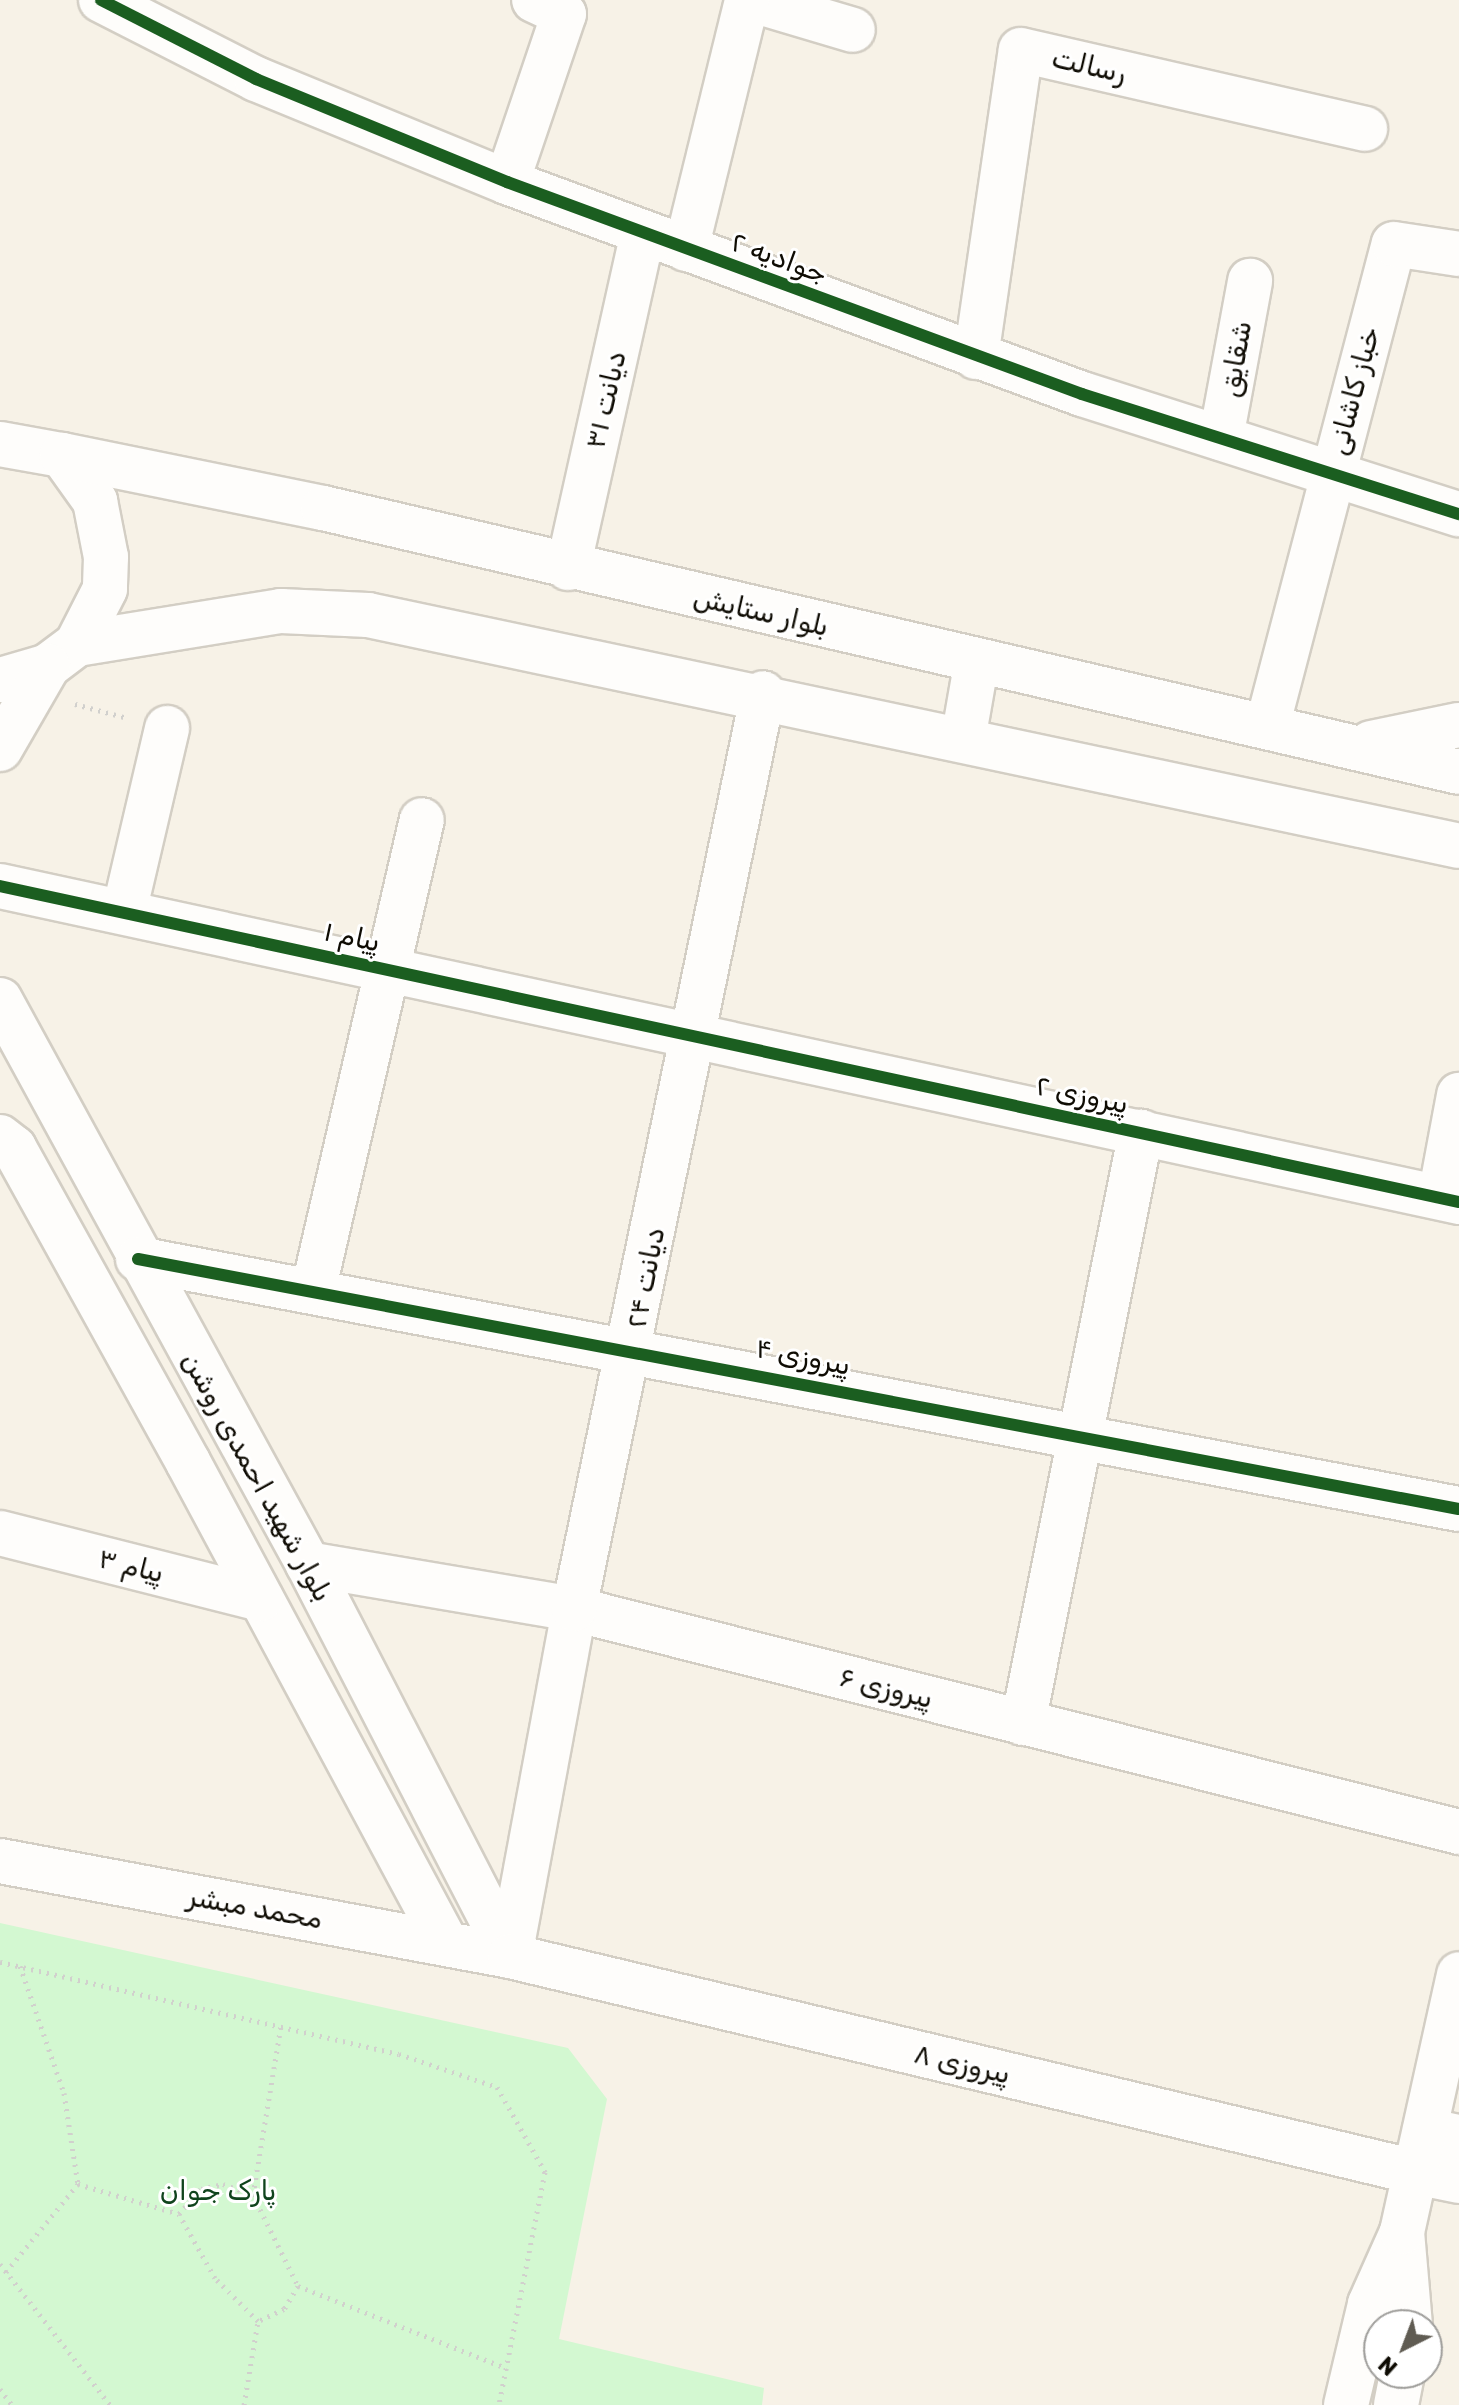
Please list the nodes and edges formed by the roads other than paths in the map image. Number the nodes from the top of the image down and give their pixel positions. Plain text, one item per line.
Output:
1 (534, 0) edge
2 (749, 0) edge
3 (106, 1) edge
4 (853, 30) dead end
5 (1365, 129) dead end
6 (507, 182) junction
7 (643, 233) junction
8 (686, 249) junction
9 (1459, 254) edge
10 (1250, 281) dead end
11 (976, 357) junction
12 (1221, 438) junction
13 (0, 444) edge
14 (62, 455) junction
15 (1332, 473) junction
16 (1459, 514) edge
17 (568, 568) junction
18 (977, 660) junction
19 (40, 671) edge
20 (763, 693) junction
21 (1268, 723) junction
22 (1459, 725) edge
23 (167, 728) road end
24 (963, 740) junction
25 (1361, 745) junction
26 (0, 749) edge
27 (1459, 772) edge
28 (422, 820) dead end
29 (1311, 820) junction
30 (1459, 846) edge
31 (1459, 874) edge
32 (0, 886) edge
33 (124, 912) junction
34 (387, 969) junction
35 (0, 1000) edge
36 (694, 1036) junction
37 (1459, 1095) edge
38 (1141, 1132) junction
39 (0, 1137) edge
40 (1449, 1200) edge
41 (138, 1259) junction
42 (314, 1287) junction
43 (632, 1349) junction
44 (1084, 1436) junction
45 (233, 1438) junction
46 (188, 1462) junction
47 (1459, 1509) edge
48 (0, 1533) edge
49 (308, 1564) junction
50 (261, 1599) junction
51 (574, 1609) junction
52 (1023, 1723) junction
53 (1459, 1832) edge
54 (0, 1861) edge
55 (446, 1943) junction
56 (510, 1956) junction
57 (1459, 1974) edge
58 (1442, 2133) edge
59 (1415, 2172) junction
60 (1459, 2181) edge
61 (1402, 2232) junction
62 (1409, 2309) edge
63 (1346, 2405) edge

1 - 6 street
2 - 4 street
2 - 8 street
3 - 6 street, جوادیه ۲
5 - 11 street, رسالت
6 - 7 street, جوادیه ۲
7 - 8 street, جوادیه ۲
7 - 17 street, دیانت ۳۱
8 - 11 street, جوادیه ۲
9 - 15 street, خباز کاشانی
10 - 12 street, شقایق
11 - 12 street, جوادیه ۲
12 - 15 street, جوادیه ۲
13 - 14 street, بلوار ستایش
14 - 17 street, بلوار ستایش
14 - 19 street
15 - 16 street, جوادیه ۲
15 - 21 street, خباز کاشانی
17 - 18 street, بلوار ستایش
18 - 21 street, بلوار ستایش
18 - 24 street
19 - 20 street
19 - 26 street
20 - 24 street
20 - 36 street, دیانت ۲۴
21 - 25 street, بلوار ستایش
22 - 25 street
23 - 33 street
24 - 29 street
25 - 27 street, بلوار ستایش
28 - 34 street
29 - 30 street
29 - 31 street
32 - 33 street, پیام ۱
33 - 34 street, پیام ۱
34 - 36 street, پیام ۱
34 - 42 street
35 - 41 street, بلوار شهید احمدی روشن
36 - 38 street, پیروزی ۲
36 - 43 street, دیانت ۲۴
37 - 40 street
38 - 40 street, پیروزی ۲
38 - 44 street
39 - 46 street, بلوار شهید احمدی روشن
41 - 42 street, پیروزی ۴
41 - 45 street, بلوار شهید احمدی روشن
42 - 43 street, پیروزی ۴
43 - 44 street, پیروزی ۴
43 - 51 street, دیانت ۲۴
44 - 47 street, پیروزی ۴
44 - 52 street
45 - 46 street
45 - 49 street, بلوار شهید احمدی روشن
46 - 50 street, بلوار شهید احمدی روشن
48 - 50 street, پیام ۳
49 - 51 street, پیروزی ۶
49 - 56 street, بلوار شهید احمدی روشن
50 - 55 street, بلوار شهید احمدی روشن
51 - 52 street, پیروزی ۶
51 - 56 street, دیانت ۲۴
52 - 53 street, پیروزی ۶
54 - 55 street, محمد مبشر
55 - 56 street, محمد مبشر
56 - 59 street, پیروزی ۸
57 - 58 street
58 - 59 street
59 - 60 street, پیروزی ۸
59 - 61 street
61 - 62 street
61 - 63 street

